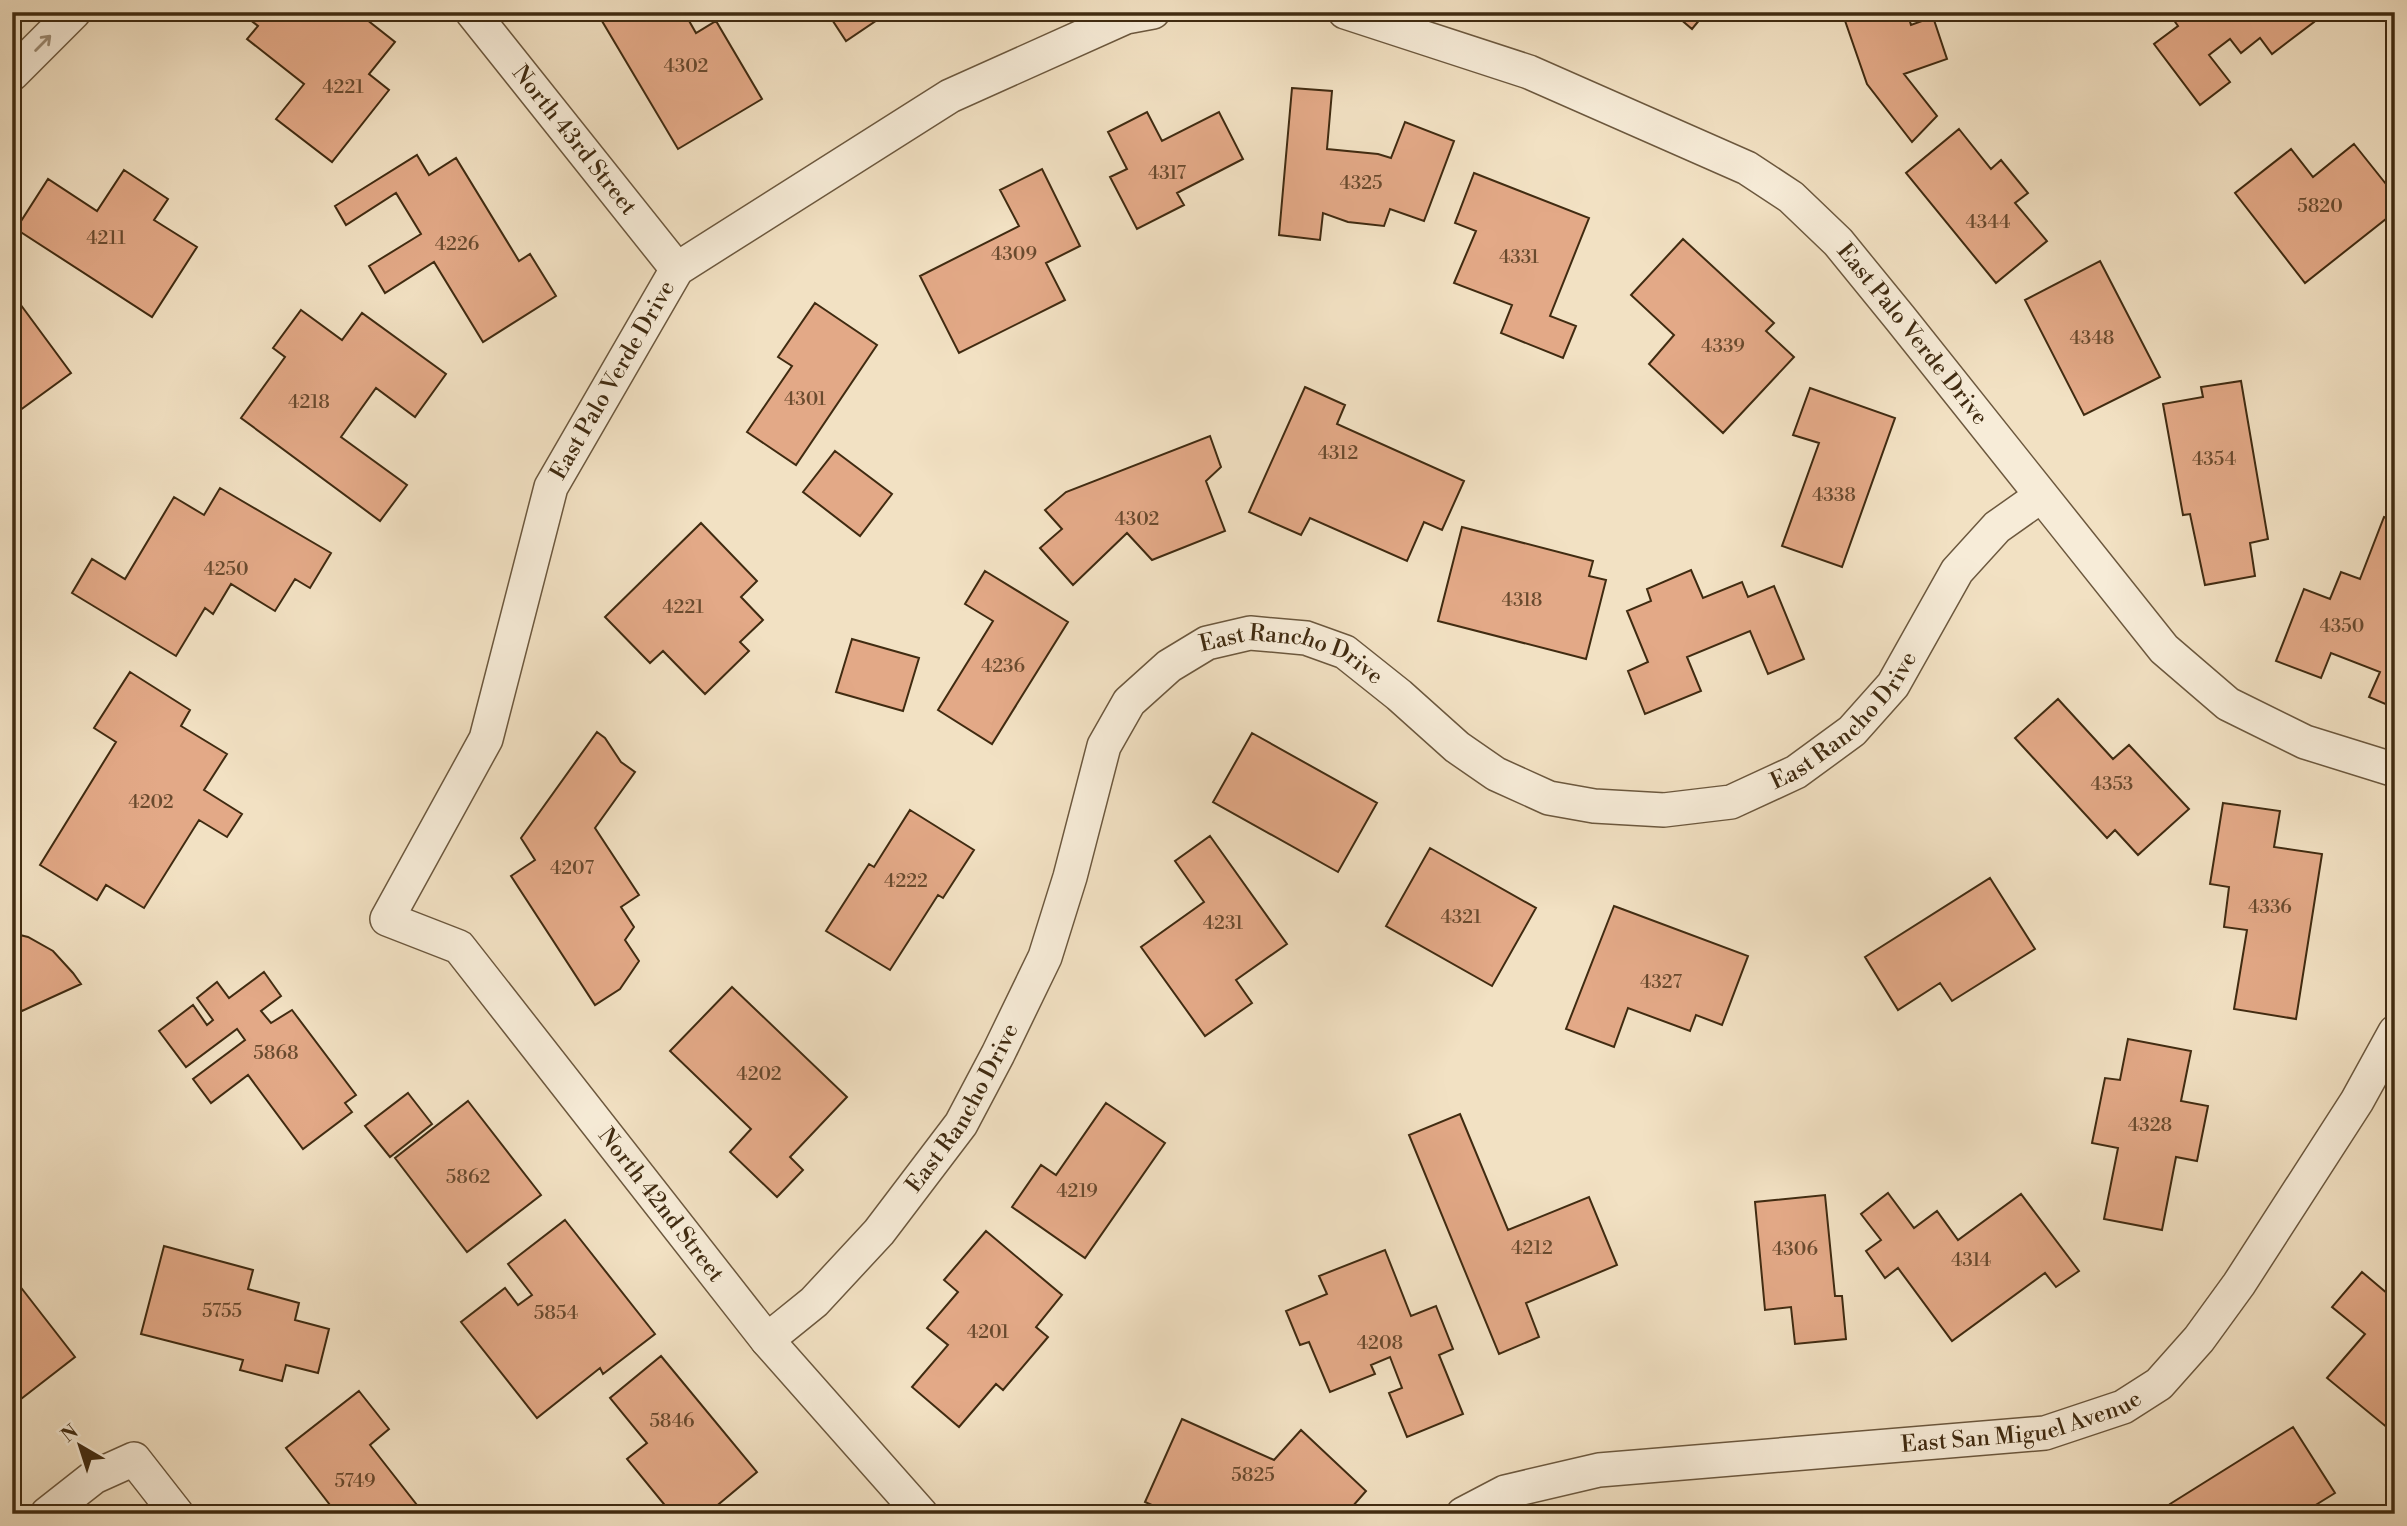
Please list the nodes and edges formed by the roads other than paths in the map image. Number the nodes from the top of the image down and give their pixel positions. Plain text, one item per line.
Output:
1 (74, 12) edge
2 (472, 12) edge
3 (1153, 12) edge
4 (1345, 12) edge
5 (12, 74) edge
6 (677, 270) junction
7 (2041, 496) junction
8 (2395, 770) edge
9 (387, 919) joint
10 (2395, 1032) edge
11 (767, 1340) junction
12 (47, 1514) edge
13 (177, 1514) edge
14 (922, 1514) edge
15 (1463, 1514) edge

5 -> 1 street
2 - 6 street, North 43rd Street
3 - 6 street, East Palo Verde Drive
4 - 7 street, East Palo Verde Drive
6 - 9 street, East Palo Verde Drive
7 - 8 street, East Palo Verde Drive
7 - 11 street, East Rancho Drive
9 - 11 street, North 42nd Street
10 - 15 street, East San Miguel Avenue
11 - 14 street, North 42nd Street
12 - 13 street

